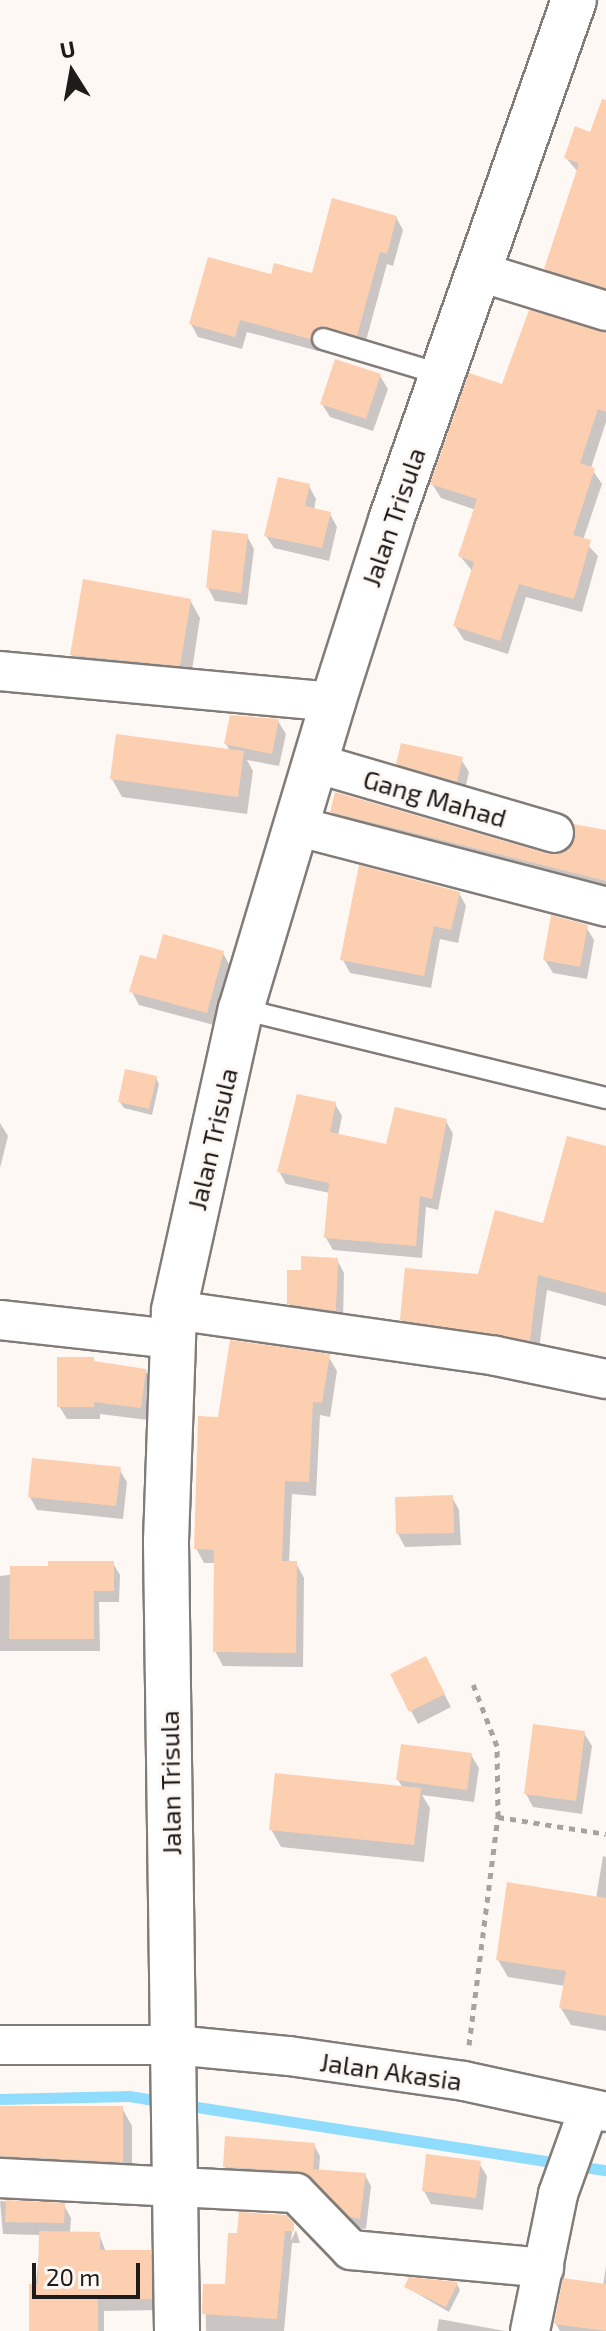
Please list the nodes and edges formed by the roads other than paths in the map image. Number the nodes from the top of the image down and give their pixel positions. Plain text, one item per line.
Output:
1 (574, 0) edge
2 (480, 272) junction
3 (606, 311) edge
4 (323, 339) dead end
5 (443, 375) junction
6 (0, 671) edge
7 (333, 702) junction
8 (315, 763) junction
9 (296, 826) junction
10 (554, 833) dead end
11 (606, 907) edge
12 (241, 1009) junction
13 (606, 1098) edge
14 (0, 1320) edge
15 (172, 1325) junction
16 (606, 1379) edge
17 (0, 2045) edge
18 (173, 2052) junction
19 (594, 2111) edge
20 (0, 2178) edge
21 (174, 2185) junction
22 (544, 2268) junction
23 (177, 2331) edge
24 (530, 2331) edge

1 - 2 street, Jalan Trisula
2 - 3 street
2 - 5 street, Jalan Trisula
4 - 5 lane
5 - 7 street, Jalan Trisula
6 - 7 street
7 - 8 street, Jalan Trisula
8 - 9 street, Jalan Trisula
8 - 10 street, Gang Mahad
9 - 11 street
9 - 12 street, Jalan Trisula
12 - 13 lane
12 - 15 street, Jalan Trisula
14 - 15 street
15 - 16 street
15 - 18 street, Jalan Trisula
17 - 18 street, Jalan Akasia
18 - 19 street, Jalan Akasia
18 - 21 street, Jalan Trisula
19 - 22 street
20 - 21 street
21 - 22 street
21 - 23 street, Jalan Trisula
22 - 24 street

